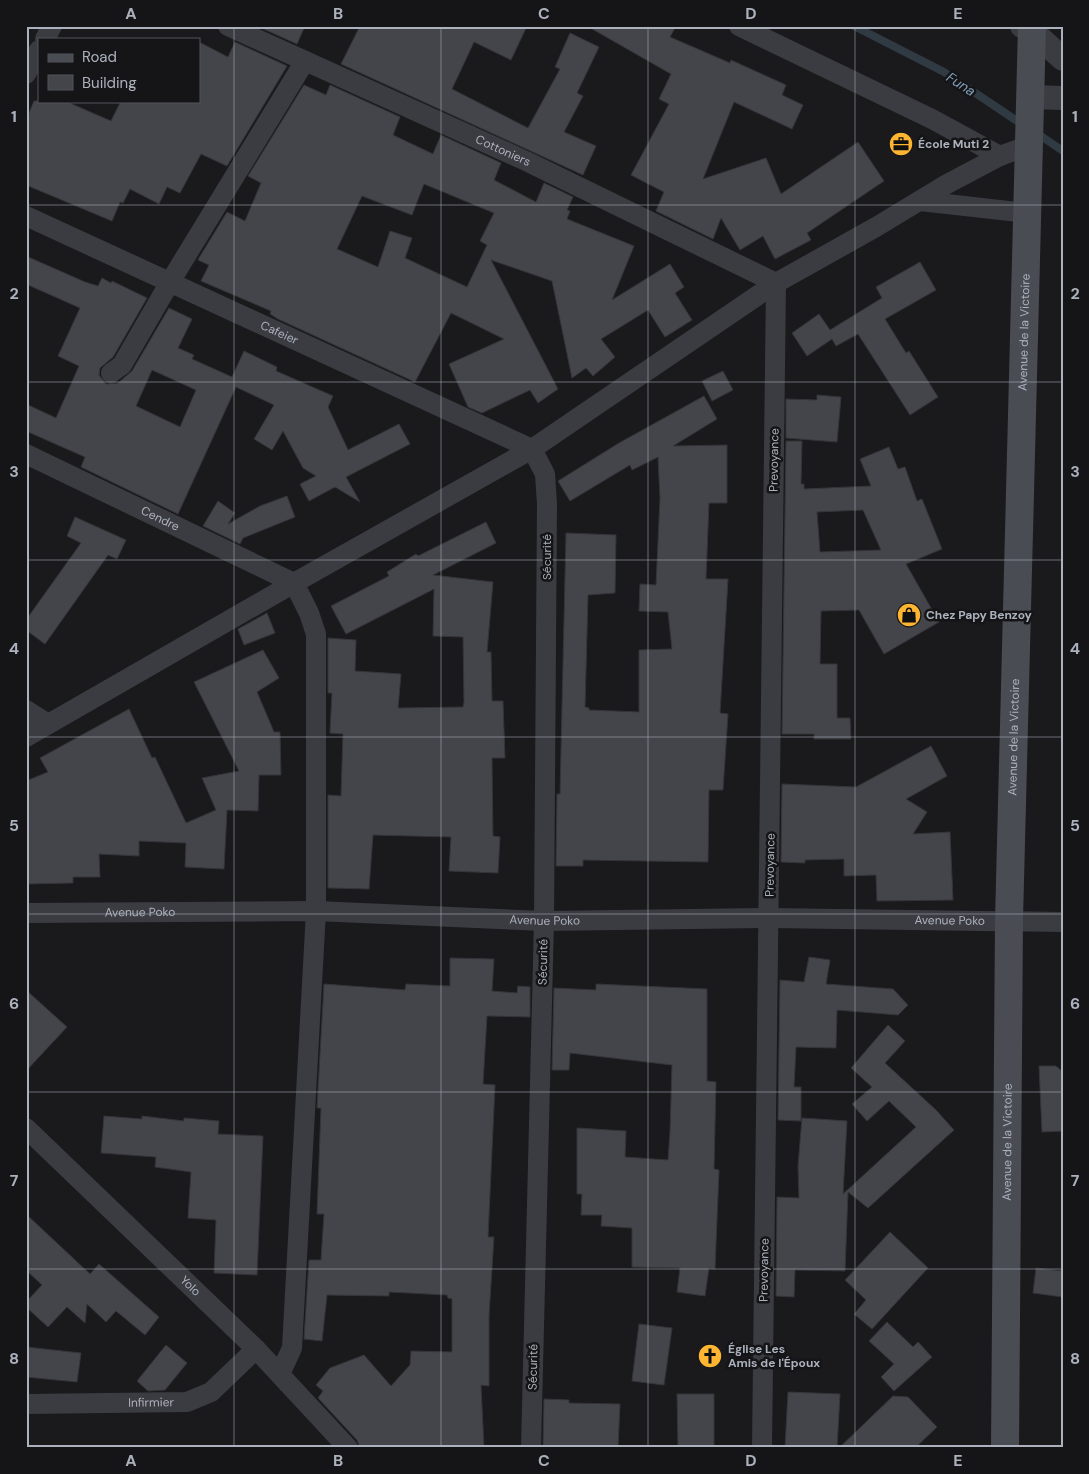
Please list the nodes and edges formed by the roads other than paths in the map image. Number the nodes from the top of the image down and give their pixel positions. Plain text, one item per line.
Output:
1 (52, 26) edge
2 (228, 26) edge
3 (739, 26) edge
4 (1029, 28) edge
5 (46, 38) edge
6 (38, 52) edge
7 (1063, 59) edge
8 (305, 61) junction
9 (26, 74) edge
10 (1063, 98) edge
11 (1029, 123) junction
12 (1000, 156) junction
13 (920, 200) junction
14 (1027, 213) junction
15 (26, 216) edge
16 (170, 282) junction
17 (776, 283) junction
18 (111, 373) dead end
19 (532, 449) junction
20 (26, 454) edge
21 (294, 583) junction
22 (26, 710) edge
23 (48, 724) junction
24 (26, 737) edge
25 (316, 911) junction
26 (26, 913) edge
27 (769, 918) junction
28 (1009, 920) junction
29 (544, 921) junction
30 (1063, 922) edge
31 (26, 1128) edge
32 (256, 1349) junction
33 (280, 1374) junction
34 (26, 1404) edge
35 (348, 1448) edge
36 (531, 1448) edge
37 (762, 1448) edge
38 (1005, 1448) edge

1 - 5 street
2 - 8 street, Cottoniers
3 - 12 street
4 - 7 street
4 - 11 main road, Avenue de la Victoire
6 - 9 street
8 - 16 street
8 - 17 street, Cottoniers
10 - 11 street
11 - 12 street
11 - 14 main road, Avenue de la Victoire
12 - 13 street
13 - 14 street
13 - 17 street
14 - 28 main road, Avenue de la Victoire
15 - 16 street, Cafeier
16 - 18 street
16 - 19 street, Cafeier
17 - 19 street
17 - 27 street, Prevoyance
19 - 21 street
19 - 29 street, Sécurité
20 - 21 street, Cendre
21 - 23 street
21 - 25 street
22 - 23 street
23 - 24 street
25 - 26 street, Avenue Poko
25 - 29 street, Avenue Poko
25 - 33 street
27 - 28 street, Avenue Poko
27 - 29 street, Avenue Poko
27 - 37 street, Prevoyance
28 - 30 street, Avenue Poko
28 - 38 main road, Avenue de la Victoire
29 - 36 street, Sécurité
31 - 32 street, Yolo
32 - 33 street, Yolo
32 - 34 street, Infirmier
33 - 35 street, Yolo

